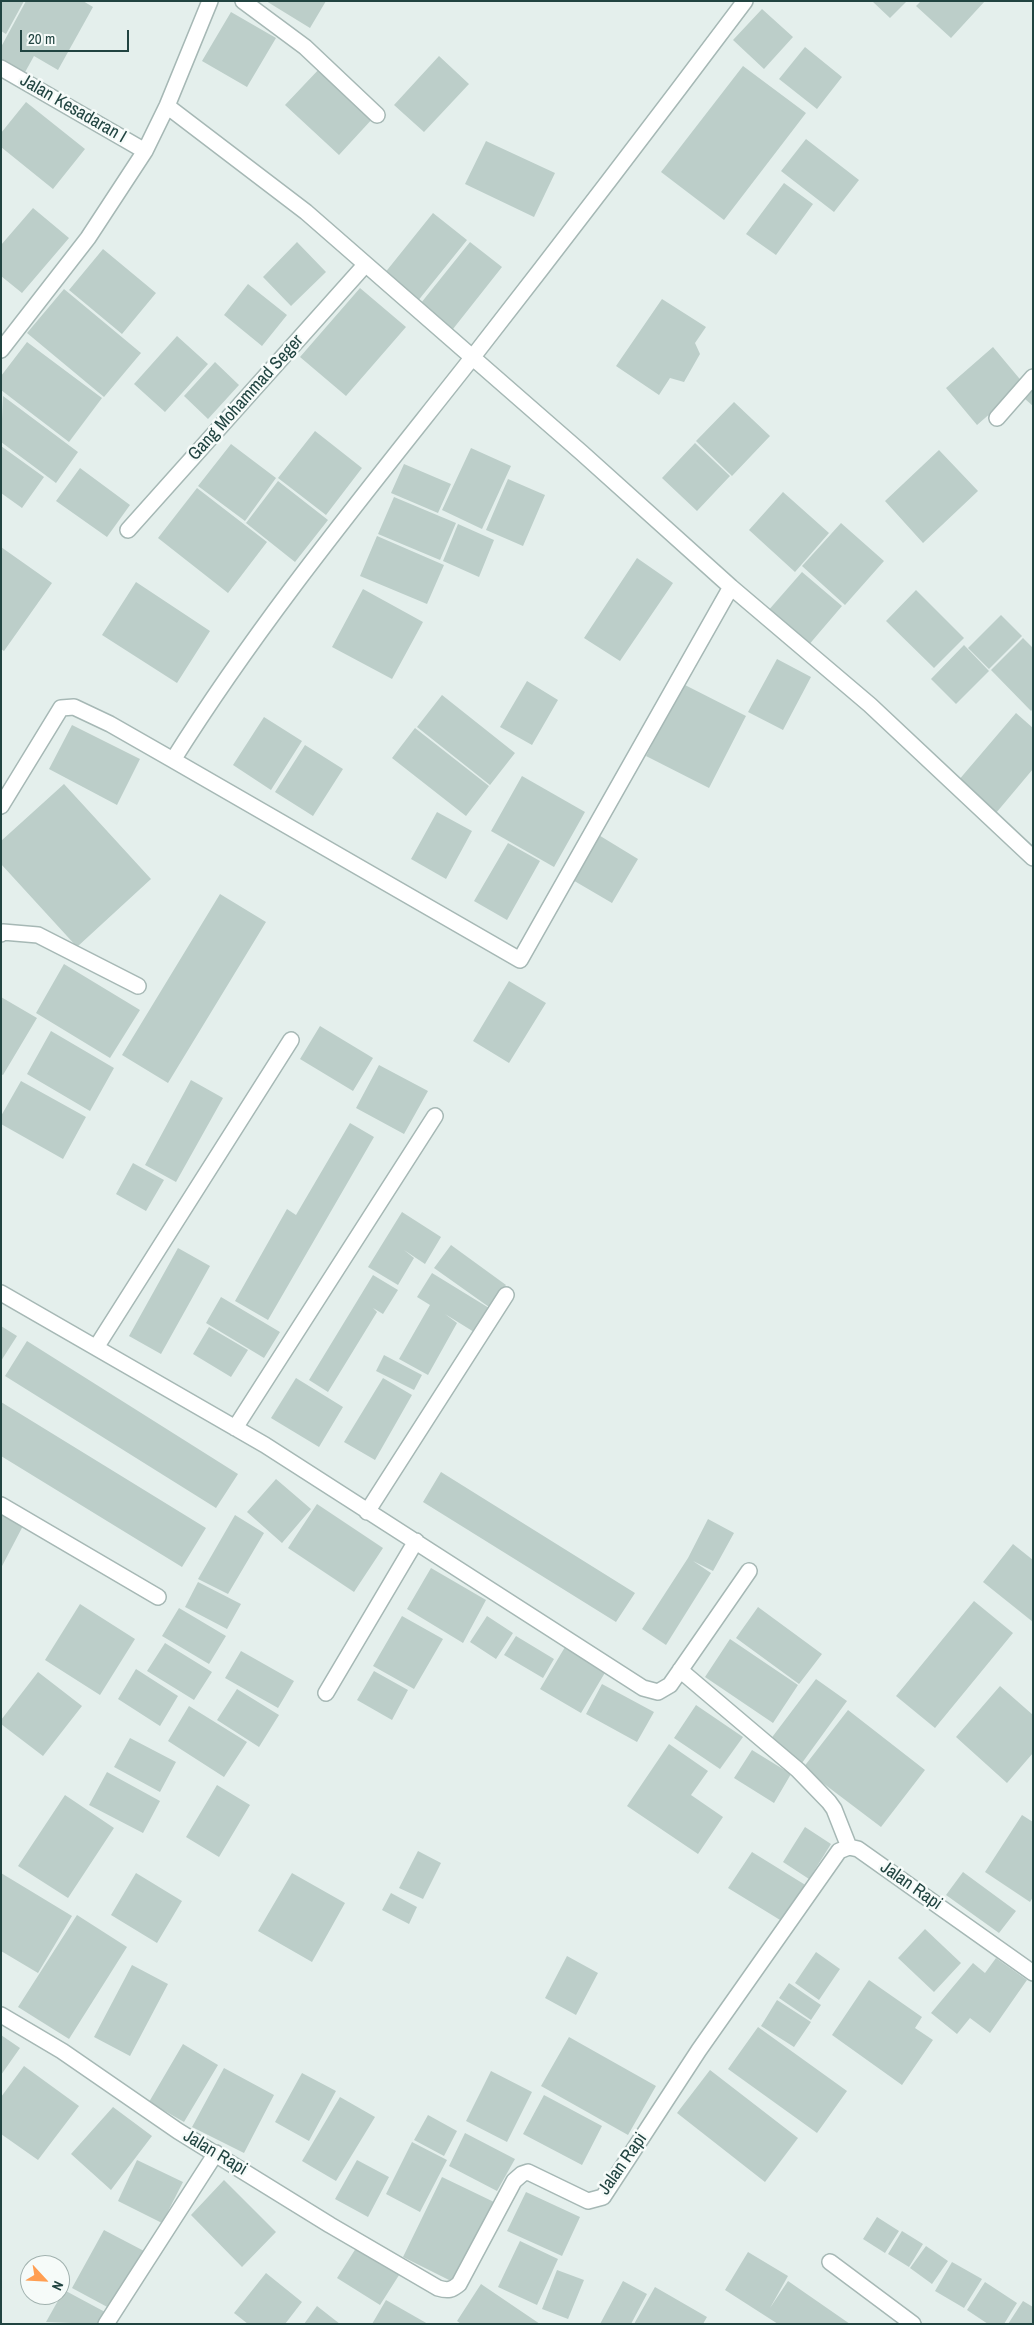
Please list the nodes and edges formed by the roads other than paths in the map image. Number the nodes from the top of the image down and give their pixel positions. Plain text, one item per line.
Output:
1 (210, 1) edge
2 (243, 1) edge
3 (745, 1) edge
4 (1, 68) edge
5 (167, 106) junction
6 (377, 115) dead end
7 (145, 151) junction
8 (365, 265) junction
9 (1, 350) edge
10 (471, 358) junction
11 (1033, 378) edge
12 (997, 418) dead end
13 (128, 530) dead end
14 (732, 587) junction
15 (174, 760) junction
16 (1, 806) edge
17 (1033, 858) edge
18 (1, 934) edge
19 (138, 986) dead end
20 (291, 1040) dead end
21 (435, 1116) dead end
22 (1, 1292) edge
23 (506, 1295) dead end
24 (97, 1346) junction
25 (235, 1428) junction
26 (1, 1505) edge
27 (367, 1512) junction
28 (416, 1541) junction
29 (749, 1571) dead end
30 (158, 1597) dead end
31 (680, 1670) junction
32 (326, 1693) dead end
33 (849, 1847) junction
34 (1033, 1973) edge
35 (1, 2015) edge
36 (216, 2153) junction
37 (830, 2262) dead end
38 (106, 2324) edge
39 (913, 2324) edge

1 - 5 street
2 - 6 street
3 - 10 street
4 - 7 street, Jalan Kesadaran I
5 - 7 street
5 - 8 street
7 - 9 street
8 - 10 street
8 - 13 street, Gang Mohammad Seger
10 - 14 street
10 - 15 street
11 - 12 street
14 - 15 street
14 - 17 street
15 - 16 street
18 - 19 street
20 - 24 street
21 - 25 street
22 - 24 street
23 - 27 street
24 - 25 street
25 - 27 street
26 - 30 street
27 - 28 street
28 - 31 street
28 - 32 street
29 - 31 street
31 - 33 street
33 - 34 street, Jalan Rapi
33 - 36 street, Jalan Rapi
35 - 36 street, Jalan Rapi
36 - 38 street
37 - 39 street

